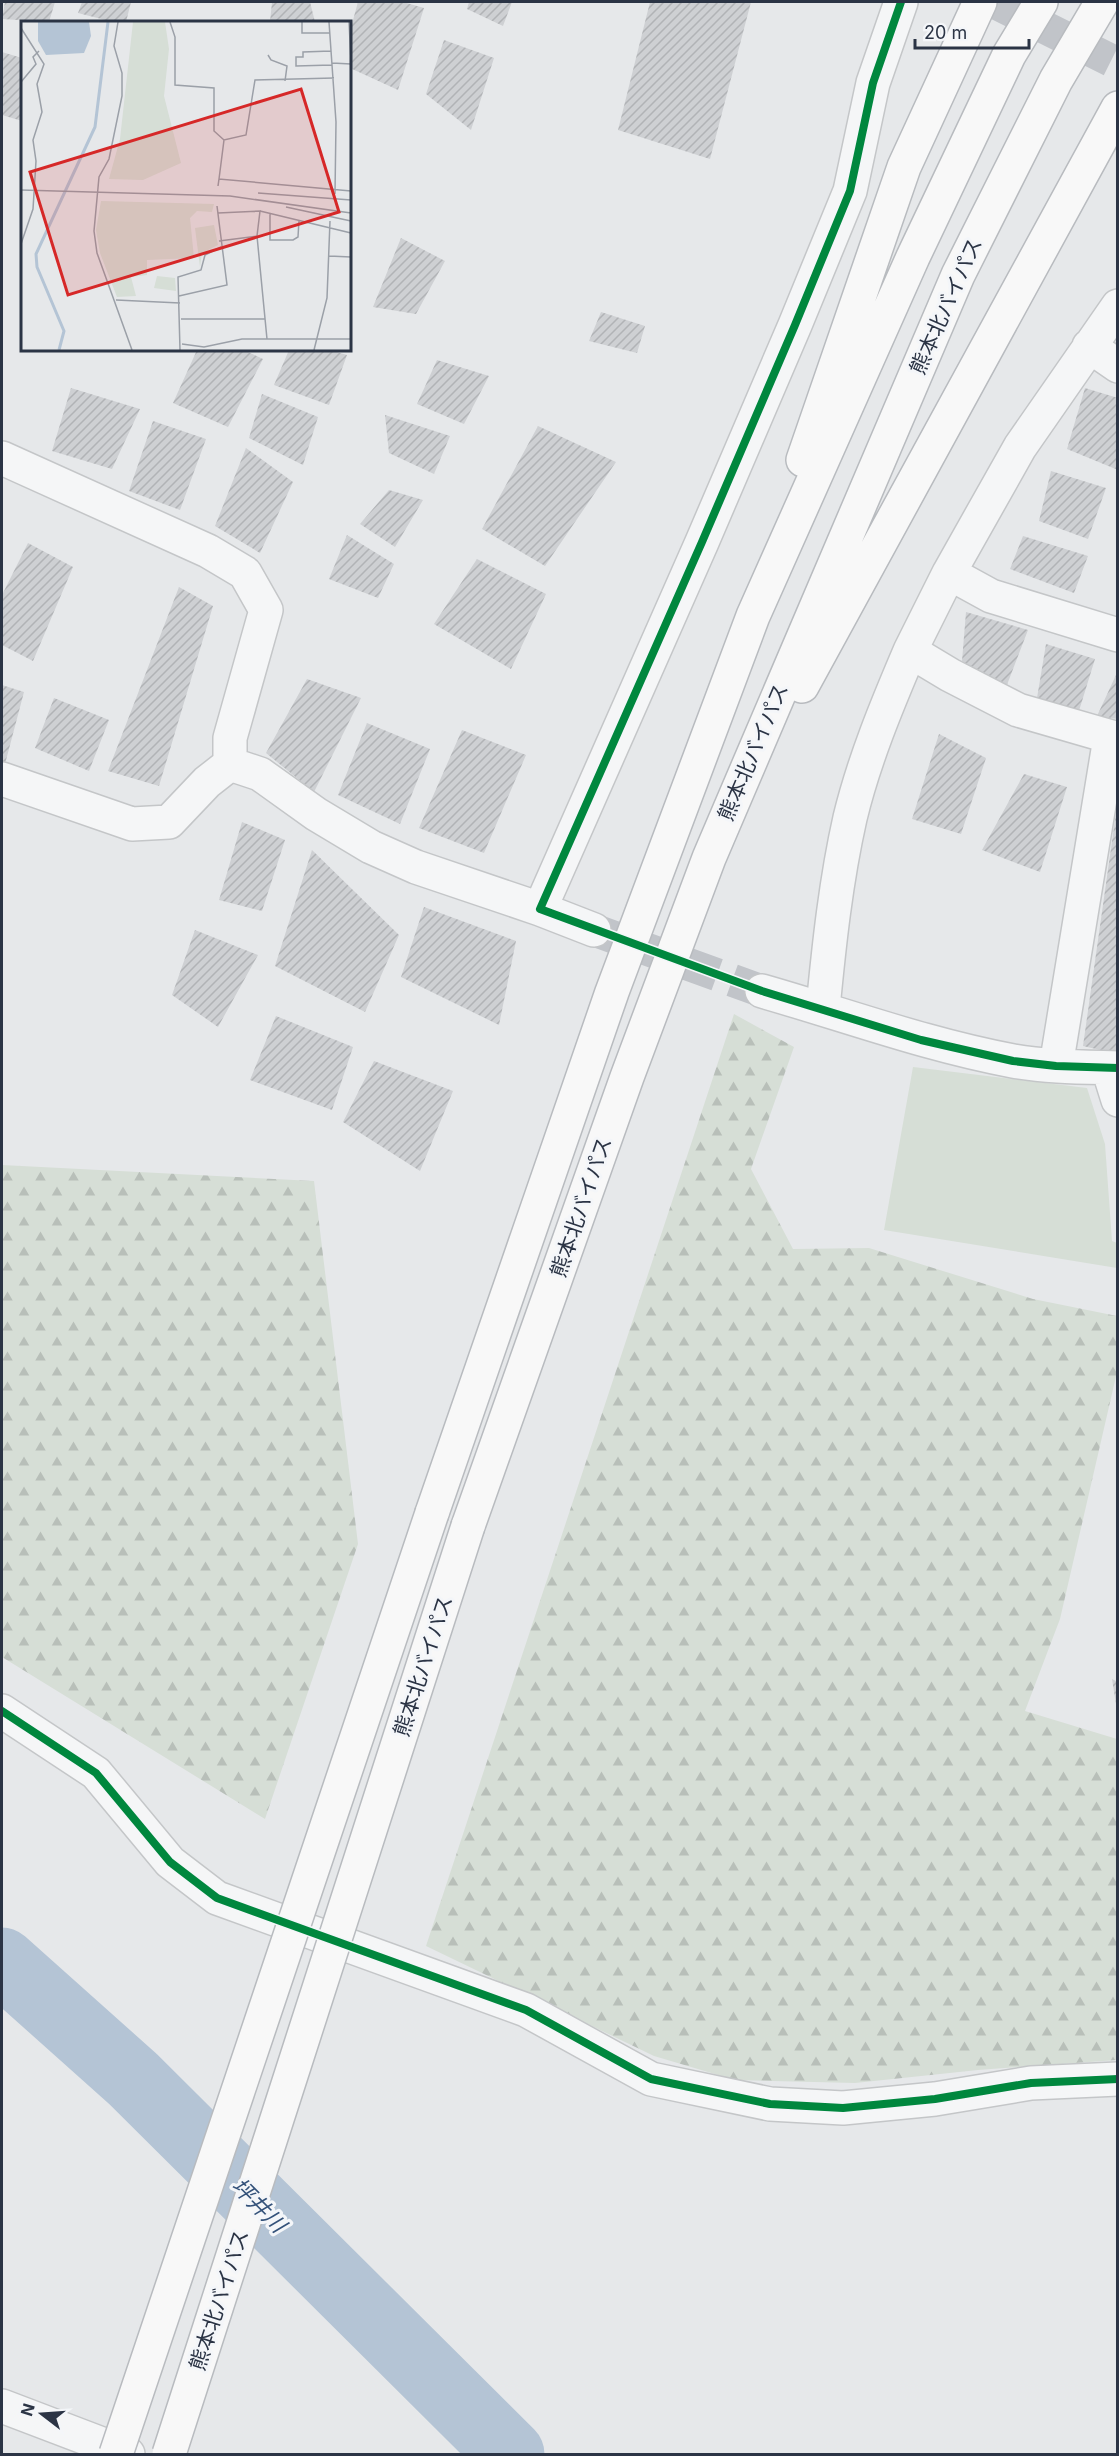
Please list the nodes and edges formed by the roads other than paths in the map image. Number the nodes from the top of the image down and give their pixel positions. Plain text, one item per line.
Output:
1 (901, 2) edge
2 (980, 2) edge
3 (1041, 2) edge
4 (1102, 2) edge
5 (1118, 108) edge
6 (1118, 306) edge
7 (1089, 346) junction
8 (1118, 366) edge
9 (2, 458) edge
10 (949, 573) junction
11 (753, 616) junction
12 (1118, 634) edge
13 (910, 651) junction
14 (1114, 738) edge
15 (230, 764) junction
16 (2, 779) edge
17 (709, 858) junction
18 (540, 909) junction
19 (594, 930) tunnel mouth
20 (762, 991) tunnel mouth
21 (823, 1008) junction
22 (1056, 1066) junction
23 (1113, 1068) edge
24 (1118, 1100) edge
25 (2, 1711) edge
26 (1118, 2079) edge
27 (2, 2406) edge
28 (116, 2454) edge
29 (128, 2454) edge
30 (169, 2454) edge

1 - 18 street
2 - 11 highway
3 - 11 highway, 熊本北バイパス
4 - 17 highway, 熊本北バイパス
5 - 17 highway
6 - 7 street
7 - 8 street
7 - 10 street
9 - 15 street
10 - 12 street
10 - 13 street
11 - 28 highway, 熊本北バイパス, bridge
13 - 14 street
13 - 21 street
14 - 22 street
15 - 16 street
15 - 18 street
17 - 30 highway, 熊本北バイパス, bridge
18 - 19 street
20 - 21 street
21 - 22 street
22 - 23 street
23 - 24 street
25 - 26 street
27 - 29 street

